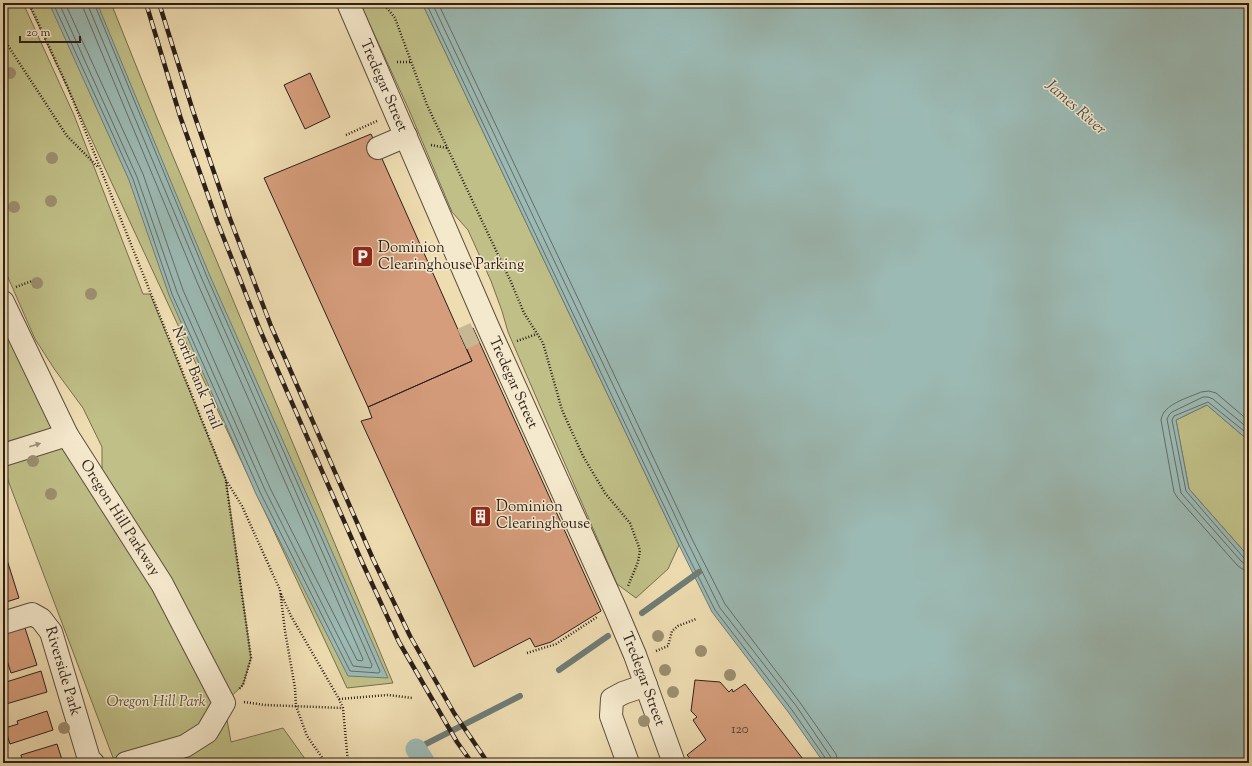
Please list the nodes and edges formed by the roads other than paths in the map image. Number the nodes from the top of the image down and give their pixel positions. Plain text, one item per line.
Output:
1 (348, 3) edge
2 (406, 136) junction
3 (378, 148) dead end
4 (7, 295) edge
5 (67, 435) junction
6 (3, 455) edge
7 (3, 623) edge
8 (646, 685) junction
9 (93, 763) edge
10 (126, 763) edge
11 (628, 763) edge
12 (674, 763) edge

1 - 2 street, Tredegar Street
2 - 3 street
2 - 8 street, Tredegar Street
4 - 5 street, Oregon Hill Parkway
6 -> 5 street
5 - 10 street, Oregon Hill Parkway
7 - 9 street, Riverside Park
8 - 11 street
8 - 12 street, Tredegar Street

